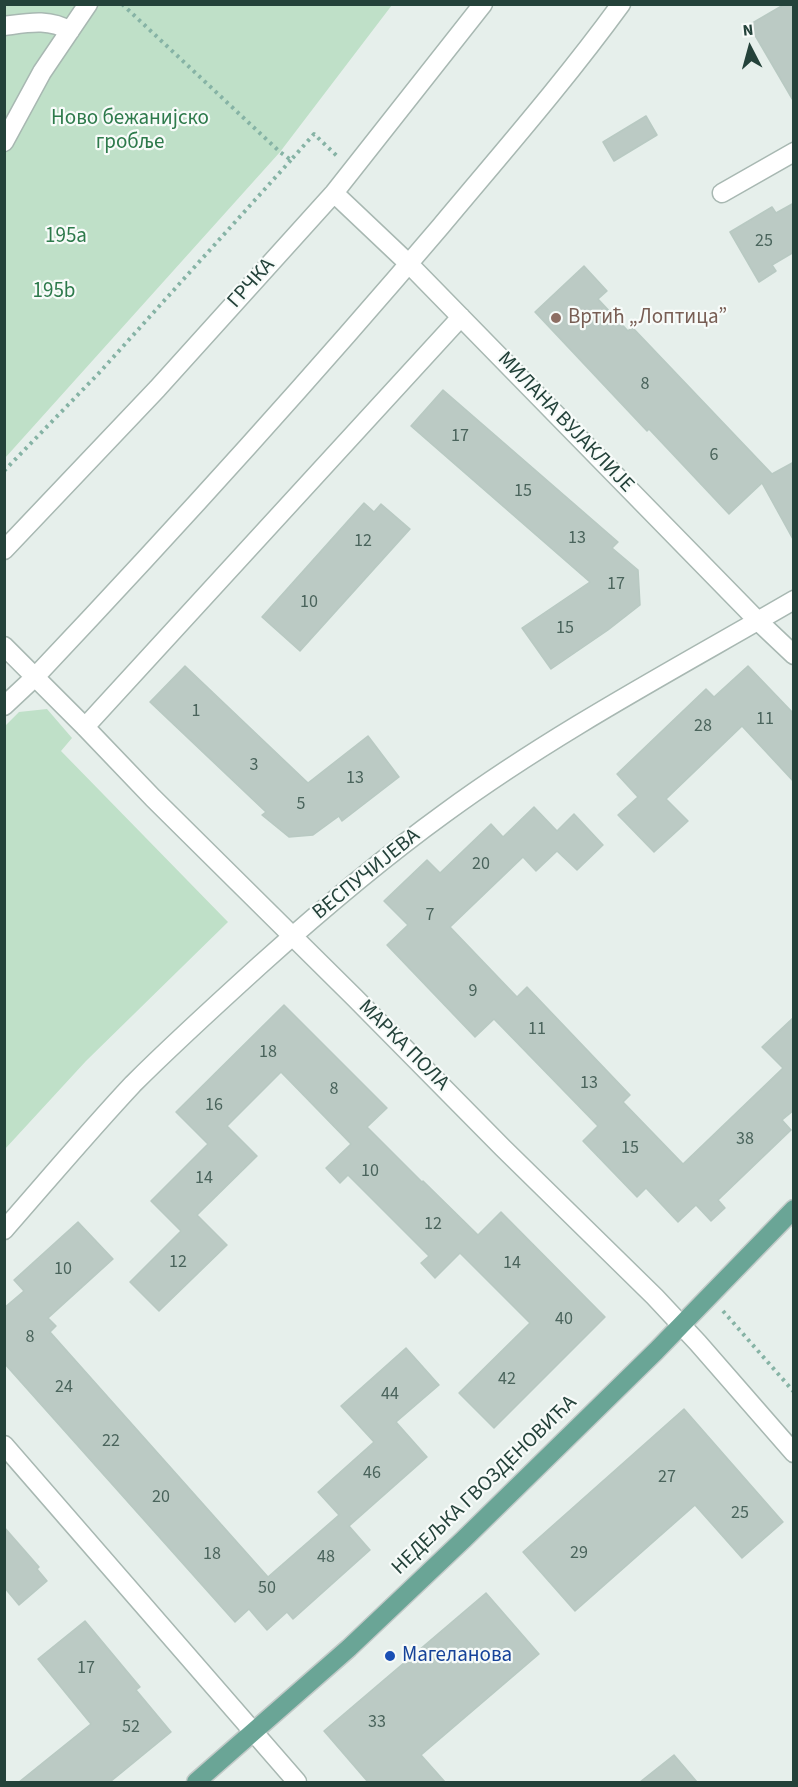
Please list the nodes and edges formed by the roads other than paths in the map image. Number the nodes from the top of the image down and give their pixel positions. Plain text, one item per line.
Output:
1 (88, 4) edge
2 (483, 4) edge
3 (621, 4) edge
4 (4, 26) edge
5 (70, 31) junction
6 (4, 141) edge
7 (794, 152) edge
8 (334, 193) junction
9 (722, 193) dead end
10 (409, 264) junction
11 (461, 316) junction
12 (4, 550) edge
13 (794, 600) edge
14 (757, 620) junction
15 (4, 646) edge
16 (794, 655) edge
17 (35, 677) junction
18 (4, 706) edge
19 (85, 727) junction
20 (292, 936) junction
21 (794, 1209) edge
22 (4, 1230) edge
23 (682, 1325) junction
24 (4, 1445) edge
25 (794, 1453) edge
26 (254, 1732) junction
27 (196, 1782) edge
28 (297, 1782) edge

1 - 5 street
2 - 8 street, ГРЧКА
3 - 10 street
4 - 5 street
5 - 6 street
7 - 9 street
8 - 10 street, МИЛАНА ВУЈАКЛИЈЕ
8 - 12 street, ГРЧКА
10 - 11 street, МИЛАНА ВУЈАКЛИЈЕ
10 - 17 street
11 - 14 street, МИЛАНА ВУЈАКЛИЈЕ
11 - 19 street
13 - 14 street, ВЕСПУЧИЈЕВА
14 - 16 street, МИЛАНА ВУЈАКЛИЈЕ
14 - 20 street, ВЕСПУЧИЈЕВА
15 - 17 street, МАРКА ПОЛА
17 - 18 street
17 - 19 street, МАРКА ПОЛА
19 - 20 street, МАРКА ПОЛА
20 - 22 street, ВЕСПУЧИЈЕВА
20 - 23 street, МАРКА ПОЛА
21 - 23 main road, НЕДЕЉКА ГВОЗДЕНОВИЋА
23 - 25 street, МАРКА ПОЛА
23 - 26 main road, НЕДЕЉКА ГВОЗДЕНОВИЋА
24 - 26 street
26 - 27 main road, НЕДЕЉКА ГВОЗДЕНОВИЋА
26 - 28 street

